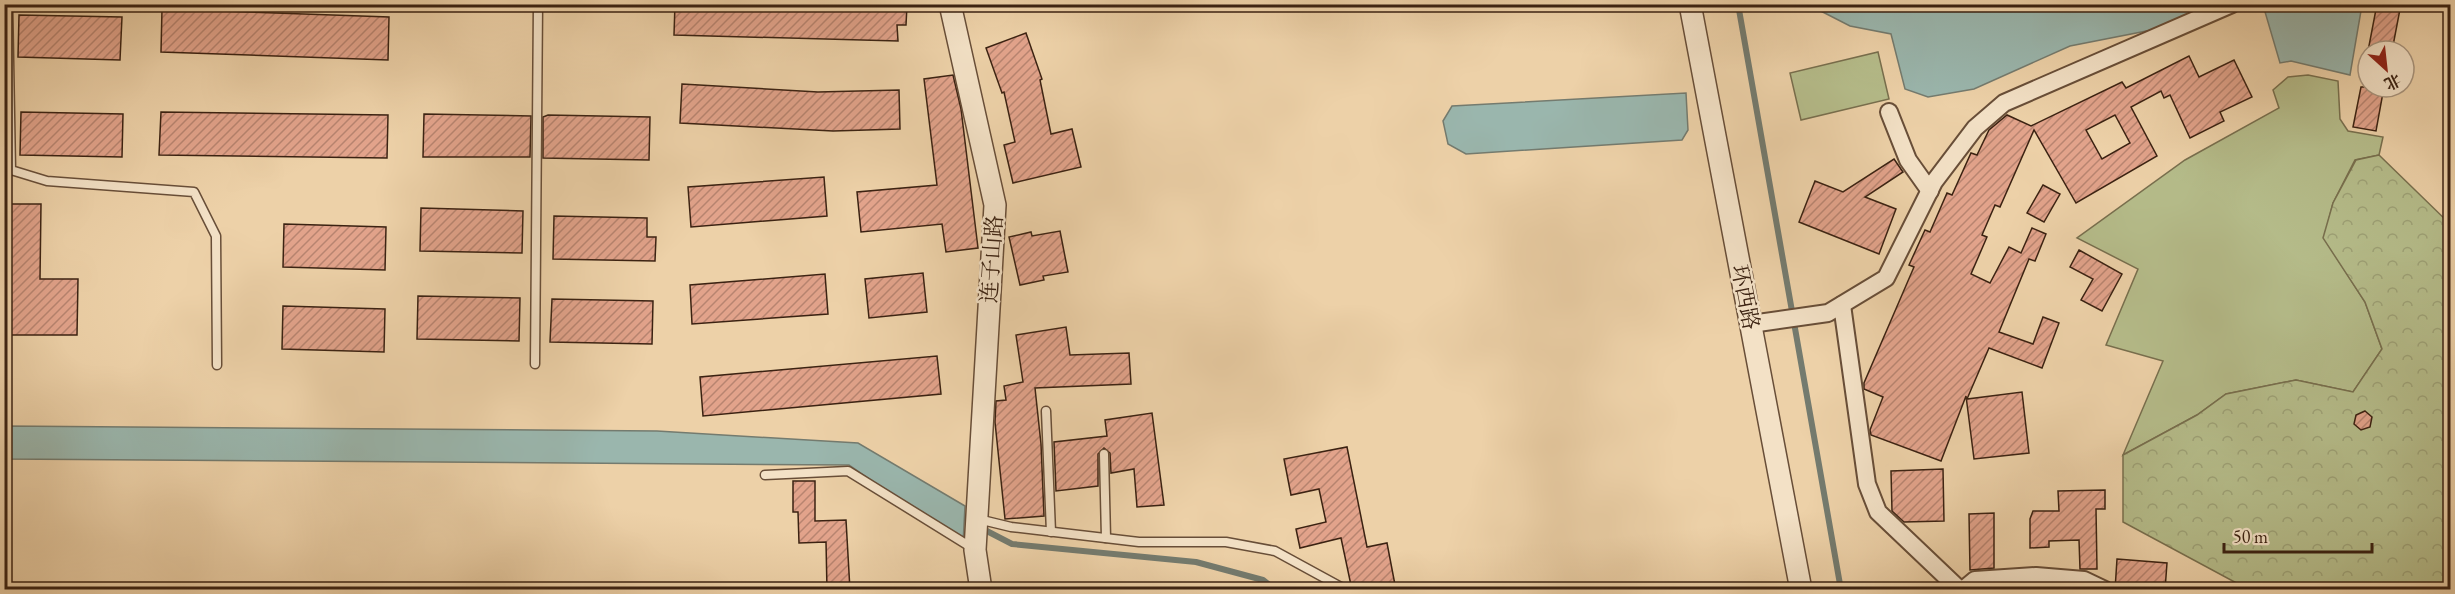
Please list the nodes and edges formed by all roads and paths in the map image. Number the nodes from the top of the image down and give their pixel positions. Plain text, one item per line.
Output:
1 (8, 4) edge
2 (538, 4) edge
3 (950, 4) edge
4 (1690, 4) edge
5 (2232, 4) edge
6 (1889, 112) dead end
7 (1930, 191) junction
8 (1835, 309) junction
9 (1751, 324) junction
10 (535, 364) dead end
11 (217, 365) dead end
12 (1046, 411) dead end
13 (1104, 454) dead end
14 (765, 475) dead end
15 (977, 519) junction
16 (1051, 532) junction
17 (1106, 538) junction
18 (975, 550) junction
19 (1341, 587) dead end
20 (981, 590) edge
21 (1801, 590) edge
22 (1962, 590) edge
23 (2105, 590) edge

1 - 11 lane
2 - 10 lane
3 - 15 street, 连子山路
4 - 9 street, 环西路
5 - 7 street
6 - 7 street
7 - 8 street
8 - 9 street
8 - 22 street
9 - 21 street, 环西路
12 - 16 lane
13 - 17 lane
14 - 18 lane
15 - 16 lane
15 - 18 street, 连子山路
16 - 17 lane
17 - 19 lane
18 - 20 street
22 - 23 street

